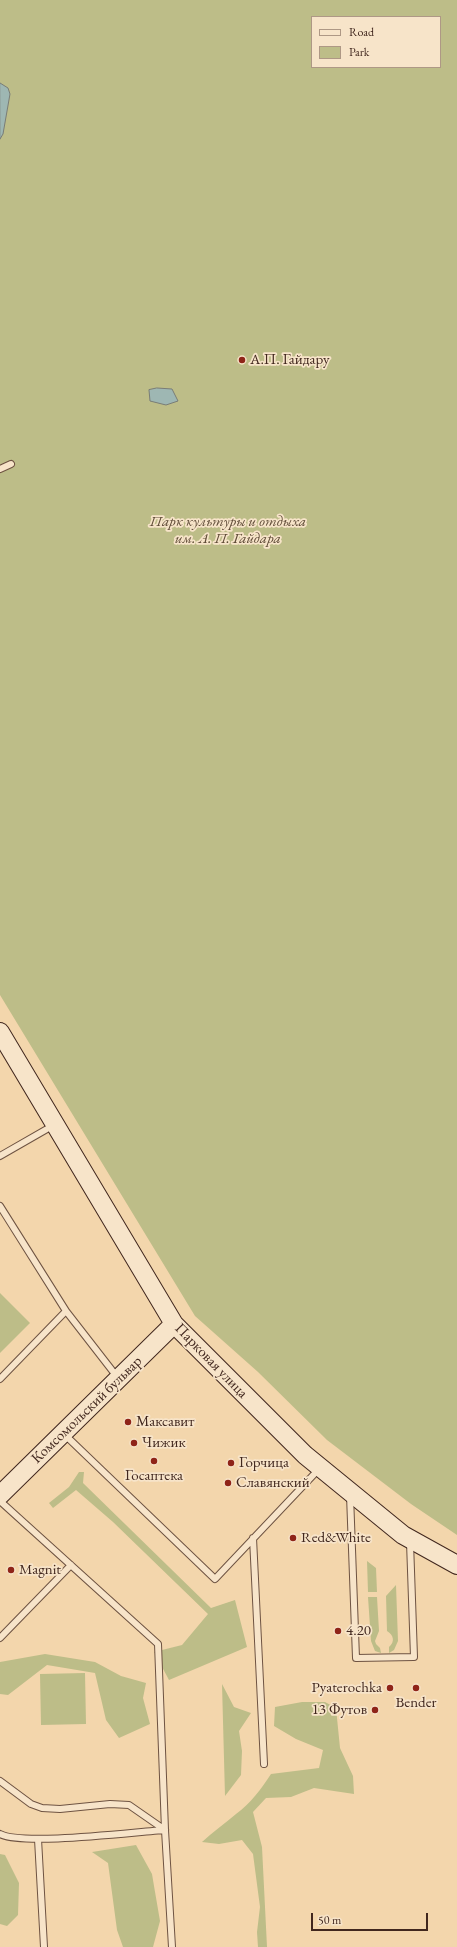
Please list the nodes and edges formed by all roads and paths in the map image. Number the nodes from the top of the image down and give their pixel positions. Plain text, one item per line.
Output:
1 (11, 464) dead end
2 (0, 469) edge
3 (0, 1032) edge
4 (56, 1124) junction
5 (0, 1156) edge
6 (0, 1206) edge
7 (66, 1312) junction
8 (174, 1324) junction
9 (0, 1379) edge
10 (119, 1380) junction
11 (64, 1434) junction
12 (320, 1468) junction
13 (350, 1493) junction
14 (0, 1495) edge
15 (0, 1501) edge
16 (253, 1538) junction
17 (410, 1538) junction
18 (71, 1565) junction
19 (457, 1565) edge
20 (0, 1638) edge
21 (264, 1764) dead end
22 (0, 1782) edge
23 (165, 1830) junction
24 (0, 1834) edge
25 (38, 1839) junction
26 (44, 1947) edge
27 (172, 1947) edge

1 - 2 lane
3 - 4 street, Парковая улица
4 - 5 lane
4 - 8 street, Парковая улица
6 - 7 lane
7 - 9 lane
7 - 10 lane
8 - 10 street, Комсомольский бульвар
8 - 12 street, Парковая улица
10 - 11 street, Комсомольский бульвар
11 - 14 street, Комсомольский бульвар
11 - 16 lane
12 - 13 street, Парковая улица
12 - 16 lane
13 - 17 street, Парковая улица
13 - 17 lane
15 - 18 lane
16 - 21 lane
17 - 19 street, Парковая улица
18 - 20 lane
18 - 23 lane
22 - 23 lane
23 - 25 lane
23 - 27 lane
24 - 25 lane
25 - 26 lane

